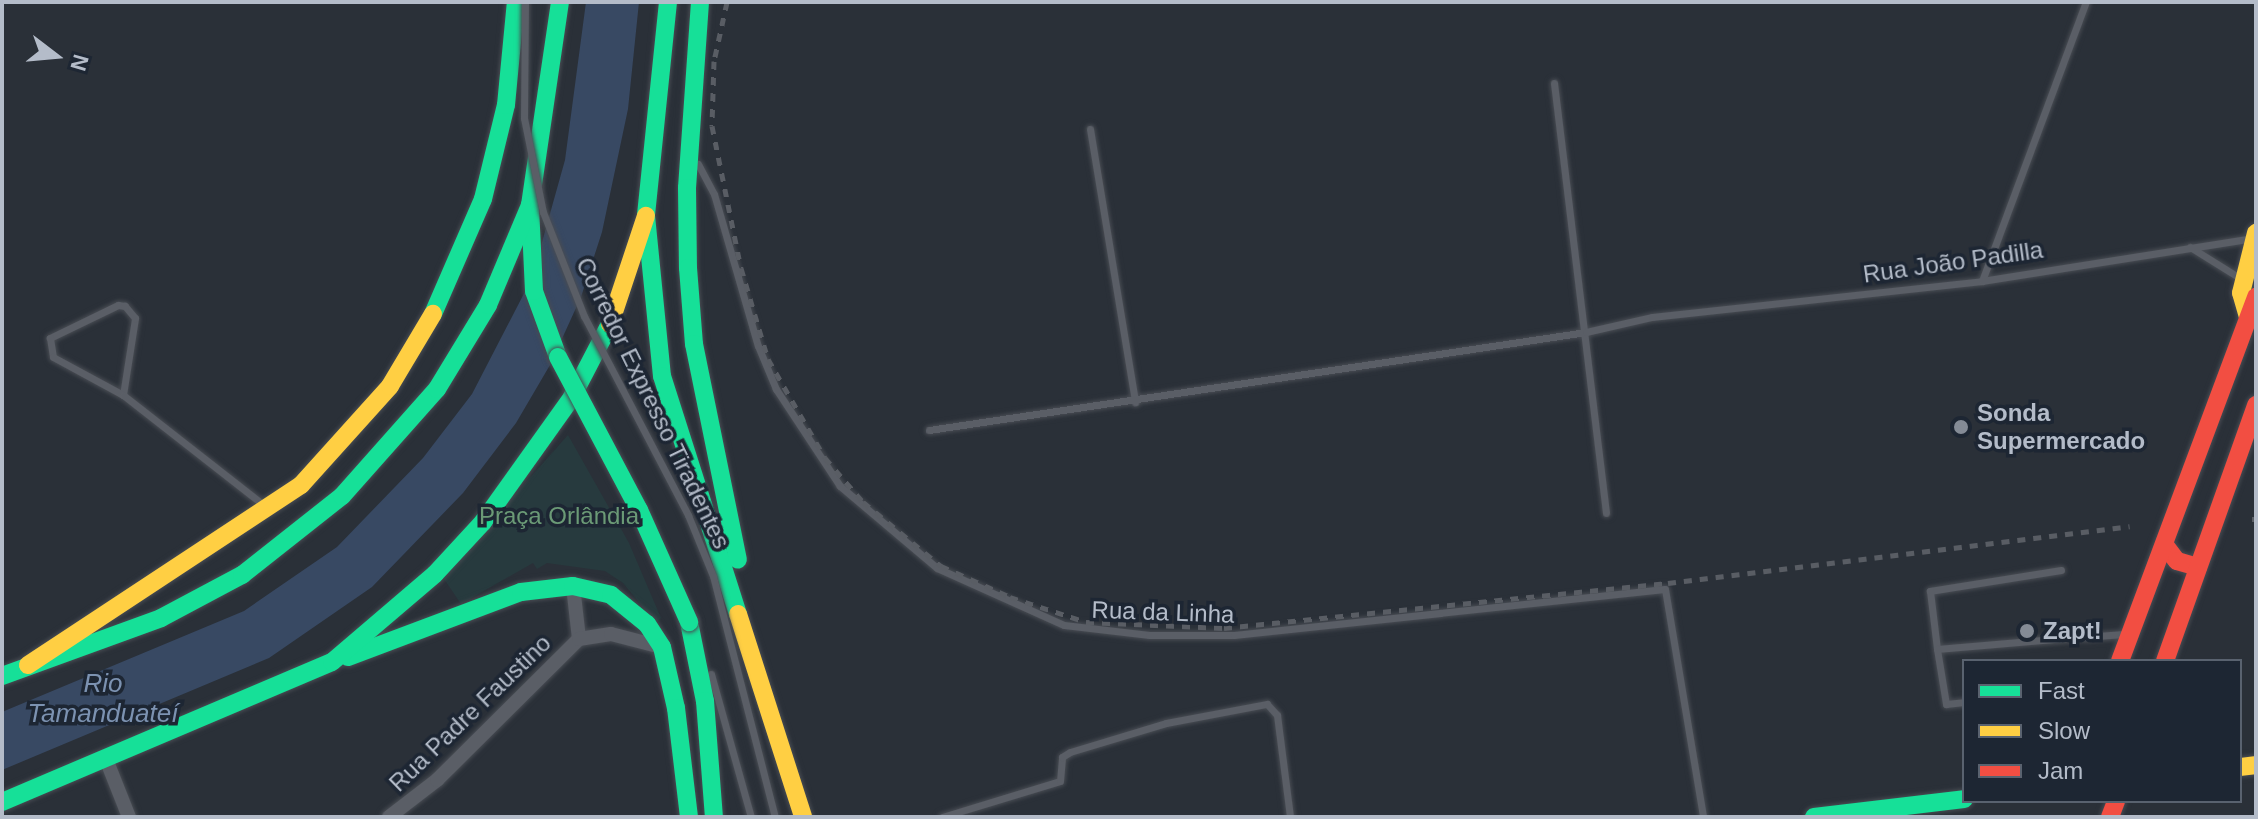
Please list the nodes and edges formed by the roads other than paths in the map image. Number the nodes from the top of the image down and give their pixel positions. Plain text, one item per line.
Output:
1 (516, 2) edge
2 (525, 2) edge
3 (560, 2) edge
4 (668, 2) edge
5 (700, 2) edge
6 (2086, 2) edge
7 (1554, 83) dead end
8 (1090, 129) dead end
9 (690, 152) junction
10 (530, 205) junction
11 (646, 216) junction
12 (2255, 236) edge
13 (2190, 247) junction
14 (2243, 280) junction
15 (1982, 281) junction
16 (2256, 297) edge
17 (2248, 317) junction
18 (1586, 332) junction
19 (123, 395) junction
20 (1135, 402) junction
21 (2256, 405) edge
22 (929, 430) dead end
23 (269, 510) junction
24 (1606, 513) dead end
25 (2164, 544) junction
26 (2198, 567) junction
27 (2061, 570) dead end
28 (573, 586) junction
29 (2130, 633) junction
30 (579, 639) junction
31 (662, 647) junction
32 (695, 648) junction
33 (1937, 649) junction
34 (756, 659) junction
35 (2121, 659) edge
36 (2166, 659) edge
37 (332, 662) junction
38 (28, 665) junction
39 (2, 676) edge
40 (1962, 702) edge
41 (106, 759) junction
42 (1962, 799) edge
43 (2, 802) edge
44 (129, 817) edge
45 (389, 817) edge
46 (689, 817) edge
47 (714, 817) edge
48 (751, 817) edge
49 (775, 817) edge
50 (803, 817) edge
51 (942, 817) edge
52 (1290, 817) edge
53 (1703, 817) edge
54 (1814, 817) edge

1 - 23 main road
2 - 49 lane, Corredor Expresso Tiradentes, bridge
3 - 10 main road, bridge
4 - 11 main road
5 - 9 main road
6 - 15 lane
7 - 18 lane
8 - 20 lane
9 - 34 main road
9 - 53 lane, Rua da Linha
10 - 32 main road, bridge
10 - 38 main road
11 - 34 main road
11 - 37 main road
12 - 13 lane, Rua João Padilla
12 - 14 main road
13 - 14 lane
13 - 15 lane, Rua João Padilla
14 - 17 main road
15 - 18 lane, Rua João Padilla
16 - 17 main road
17 - 25 main road
18 - 20 lane, Rua João Padilla
18 - 24 lane
19 - 19 lane
19 - 23 lane
20 - 22 lane, Rua João Padilla
21 - 26 main road
23 - 38 main road
25 - 26 main road
25 - 29 main road
26 - 36 main road
27 - 33 lane
28 - 30 street, Rua Padre Faustino
28 - 31 main road
28 - 37 main road
29 - 33 lane
29 - 35 main road
30 - 31 street, Rua Padre Faustino
30 - 45 street, Rua Padre Faustino
31 - 46 main road
32 - 47 main road
32 - 48 lane
33 - 40 lane
34 - 50 main road
37 - 41 main road
38 - 39 main road
41 - 43 main road
41 - 44 street
42 - 54 main road
51 - 52 lane

